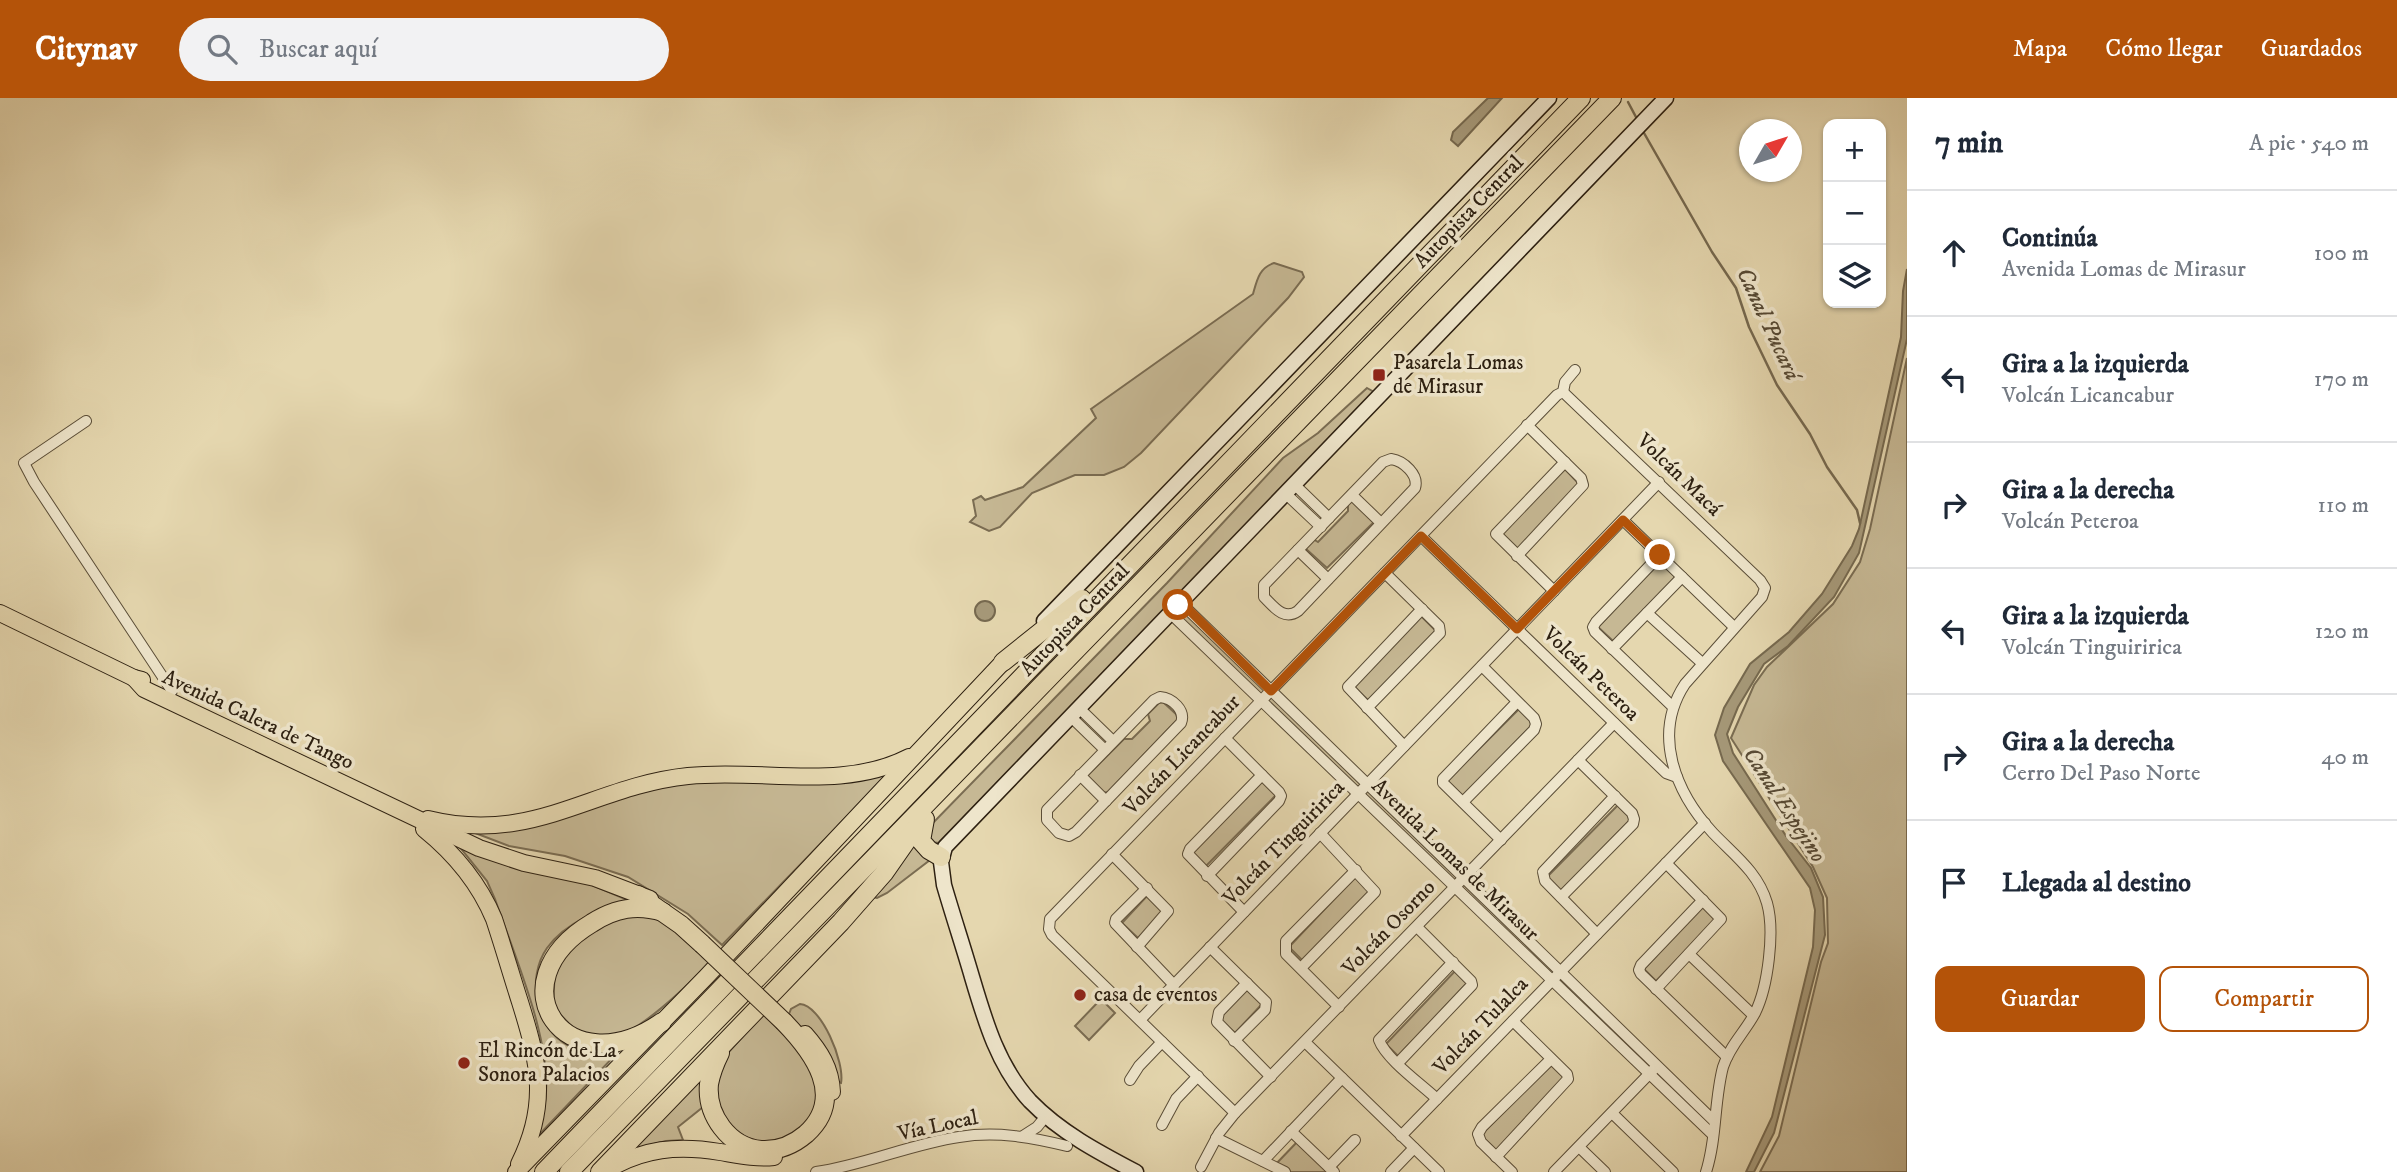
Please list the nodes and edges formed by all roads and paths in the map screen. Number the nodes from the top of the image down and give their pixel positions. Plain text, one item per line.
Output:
1 (1549, 98) edge
2 (1581, 98) edge
3 (1612, 98) edge
4 (1666, 98) edge
5 (1575, 370) dead end
6 (1563, 391) junction
7 (86, 421) dead end
8 (1527, 425) junction
9 (1565, 462) junction
10 (1659, 482) junction
11 (1289, 489) junction
12 (1352, 495) junction
13 (1329, 518) junction
14 (1623, 520) junction
15 (1381, 523) junction
16 (1321, 527) junction
17 (1157, 536) junction
18 (1421, 536) junction
19 (1298, 550) junction
20 (1660, 555) junction
21 (1517, 556) junction
22 (1385, 573) junction
23 (1682, 577) junction
24 (1328, 579) junction
25 (1554, 591) junction
26 (1175, 607) junction
27 (1422, 609) junction
28 (0, 612) edge
29 (1647, 613) junction
30 (1734, 627) junction
31 (1517, 629) junction
32 (1612, 649) junction
33 (1003, 662) junction
34 (1702, 663) junction
35 (1482, 666) junction
36 (134, 678) junction
37 (172, 691) junction
38 (1271, 691) junction
39 (1261, 700) junction
40 (1517, 702) junction
41 (1673, 708) junction
42 (1367, 709) junction
43 (1074, 712) junction
44 (1614, 723) junction
45 (1225, 738) junction
46 (1113, 741) junction
47 (1404, 746) junction
48 (921, 750) junction
49 (1105, 750) junction
50 (1578, 760) junction
51 (1080, 775) junction
52 (1262, 775) junction
53 (1677, 777) junction
54 (1367, 784) junction
55 (368, 794) junction
56 (1358, 794) junction
57 (1615, 796) junction
58 (933, 800) junction
59 (1106, 801) junction
60 (1463, 802) junction
61 (402, 812) junction
62 (1704, 823) junction
63 (1320, 833) junction
64 (1501, 840) junction
65 (1112, 854) junction
66 (942, 857) junction
67 (1666, 863) junction
68 (1356, 870) junction
69 (1207, 876) junction
70 (1464, 878) junction
71 (1455, 887) junction
72 (1147, 888) junction
73 (638, 895) junction
74 (1561, 897) junction
75 (1703, 900) junction
76 (663, 912) junction
77 (1244, 912) junction
78 (1417, 927) junction
79 (1597, 934) junction
80 (705, 941) junction
81 (1136, 947) junction
82 (1210, 947) junction
83 (1689, 954) junction
84 (1453, 962) junction
85 (1301, 968) junction
86 (1561, 971) junction
87 (1552, 980) junction
88 (1247, 983) junction
89 (1174, 985) junction
90 (1656, 989) junction
91 (1339, 1007) junction
92 (1753, 1016) junction
93 (786, 1020) junction
94 (1140, 1020) junction
95 (1513, 1021) junction
96 (662, 1022) junction
97 (727, 1041) junction
98 (1234, 1041) junction
99 (1162, 1042) junction
100 (1305, 1042) junction
101 (1727, 1057) junction
102 (1551, 1059) junction
103 (1398, 1063) junction
104 (1657, 1066) junction
105 (1649, 1074) junction
106 (1198, 1076) junction
107 (1271, 1077) junction
108 (1342, 1078) junction
109 (1130, 1080) dead end
110 (1437, 1099) junction
111 (1612, 1113) junction
112 (1235, 1114) junction
113 (1046, 1116) junction
114 (1714, 1121) junction
115 (1162, 1125) dead end
116 (1291, 1131) junction
117 (1712, 1134) junction
118 (1023, 1136) junction
119 (1401, 1136) junction
120 (1216, 1138) junction
121 (1355, 1140) dead end
122 (1067, 1146) dead end
123 (1579, 1147) junction
124 (1414, 1148) junction
125 (1496, 1157) junction
126 (1264, 1161) junction
127 (1201, 1167) dead end
128 (1331, 1169) edge
129 (516, 1172) edge
130 (544, 1172) edge
131 (569, 1172) edge
132 (602, 1172) edge
133 (816, 1172) edge
134 (1136, 1172) edge
135 (1285, 1172) edge
136 (1391, 1172) edge
137 (1439, 1172) edge
138 (1512, 1172) edge
139 (1554, 1172) edge
140 (1605, 1172) edge
141 (1674, 1172) edge
142 (1706, 1172) edge

1 - 33 street
2 - 17 highway, Autopista Central
3 - 58 highway, Autopista Central
4 - 11 street
5 - 6 street, Volcán Licancabur
6 - 8 street, Volcán Licancabur
6 - 10 street, Volcán Macá
7 - 37 street
8 - 9 street
8 - 18 street, Volcán Licancabur
9 - 21 street
9 - 21 street
10 - 14 street, Volcán Tinguiririca
10 - 30 street, Volcán Macá
11 - 13 street
11 - 16 street
11 - 26 street
12 - 13 street
12 - 15 street
12 - 15 street
13 - 16 street
14 - 20 street
14 - 25 street, Volcán Tinguiririca
15 - 24 street
16 - 19 street
17 - 33 highway
17 - 130 highway, Autopista Central
18 - 22 street, Volcán Licancabur
18 - 31 street, Volcán Peteroa
19 - 24 street
19 - 24 street
20 - 23 street
20 - 32 street
21 - 25 street
22 - 27 street
22 - 38 street, Volcán Licancabur
23 - 29 street
23 - 30 street
25 - 31 street, Volcán Tinguiririca
26 - 38 street, Avenida Lomas de Mirasur
26 - 39 street, Avenida Lomas de Mirasur
26 - 43 street
27 - 42 street
27 - 42 street
28 - 36 main road, Avenida Calera de Tango
29 - 32 street
29 - 34 street
30 - 34 street
31 - 35 street, Volcán Tinguiririca
31 - 44 street, Volcán Peteroa
32 - 41 street
33 - 48 main road
34 - 41 street
35 - 40 street
35 - 47 street, Volcán Tinguiririca
36 - 37 main road, Avenida Calera de Tango
36 - 55 main road, Avenida Calera de Tango
37 - 55 main road, Avenida Calera de Tango
38 - 39 street, Volcán Licancabur
38 - 54 street, Avenida Lomas de Mirasur
39 - 45 street, Volcán Licancabur
39 - 56 street, Avenida Lomas de Mirasur
40 - 60 street
40 - 60 street
41 - 53 street
42 - 47 street
43 - 46 street
43 - 49 street
43 - 66 street
44 - 50 street, Volcán Osorno
44 - 53 street, Volcán Peteroa
45 - 52 street
45 - 65 street, Volcán Licancabur
46 - 49 street
46 - 59 street
47 - 54 street, Volcán Tinguiririca
48 - 61 main road
48 - 96 main road
49 - 51 street
50 - 57 street
50 - 64 street, Volcán Osorno
51 - 59 street
51 - 59 street
52 - 69 street
52 - 69 street
53 - 62 street
54 - 56 street, Volcán Tinguiririca
54 - 70 street, Avenida Lomas de Mirasur
55 - 61 main road, Avenida Calera de Tango
56 - 63 street, Volcán Tinguiririca
56 - 71 street, Avenida Lomas de Mirasur
57 - 74 street
57 - 74 street
58 - 66 highway
58 - 97 highway
58 - 131 highway, Autopista Central
60 - 64 street
61 - 73 main road, Avenida Calera de Tango
61 - 129 main road
62 - 67 street, Volcán Tulalca
62 - 92 street
63 - 68 street
63 - 77 street, Volcán Tinguiririca
64 - 70 street, Volcán Osorno
65 - 72 street
65 - 94 street, Volcán Licancabur
66 - 113 street
67 - 75 street
67 - 79 street, Volcán Tulalca
68 - 85 street
68 - 85 street
69 - 77 street
70 - 71 street, Volcán Osorno
70 - 86 street, Avenida Lomas de Mirasur
71 - 78 street, Volcán Osorno
71 - 87 street, Avenida Lomas de Mirasur
72 - 81 street
72 - 81 street
73 - 76 highway
73 - 80 main road, Avenida Calera de Tango
74 - 79 street
75 - 83 street
75 - 90 street
76 - 80 highway
76 - 96 highway
77 - 82 street, Volcán Tinguiririca
78 - 84 street
78 - 91 street, Volcán Osorno
79 - 86 street, Volcán Tulalca
80 - 93 highway, bridge
81 - 89 street
82 - 88 street
82 - 89 street, Volcán Tinguiririca
83 - 90 street
83 - 92 street
84 - 103 street
84 - 103 street
85 - 91 street
86 - 87 street, Volcán Tulalca
86 - 104 street, Avenida Lomas de Mirasur
87 - 95 street, Volcán Tulalca
87 - 105 street, Avenida Lomas de Mirasur
88 - 98 street
88 - 98 street
89 - 94 street, Volcán Tinguiririca
90 - 101 street
91 - 100 street, Volcán Osorno
92 - 101 street
93 - 97 highway
93 - 132 main road
94 - 99 street
95 - 102 street
95 - 110 street, Volcán Tulalca
96 - 129 main road
97 - 132 highway
98 - 107 street
99 - 106 street
99 - 109 street
100 - 107 street, Volcán Osorno
100 - 108 street
101 - 114 street
102 - 125 street
102 - 125 street
103 - 110 street
104 - 105 street
104 - 114 street, Avenida Lomas de Mirasur
105 - 111 street
105 - 117 street, Avenida Lomas de Mirasur
106 - 112 street
106 - 115 street
107 - 112 street, Volcán Osorno
108 - 116 street
108 - 119 street
110 - 119 street, Volcán Tulalca
111 - 123 street
111 - 141 street
112 - 120 street, Volcán Osorno
113 - 118 street
113 - 134 street
114 - 117 street
116 - 126 street
116 - 128 street
117 - 142 street
118 - 122 street, Vía Local
118 - 133 street, Vía Local
119 - 124 street
120 - 126 street
120 - 127 street, Volcán Osorno
121 - 128 street
123 - 139 street
123 - 140 street
124 - 136 street
124 - 137 street
125 - 138 street
126 - 135 street

